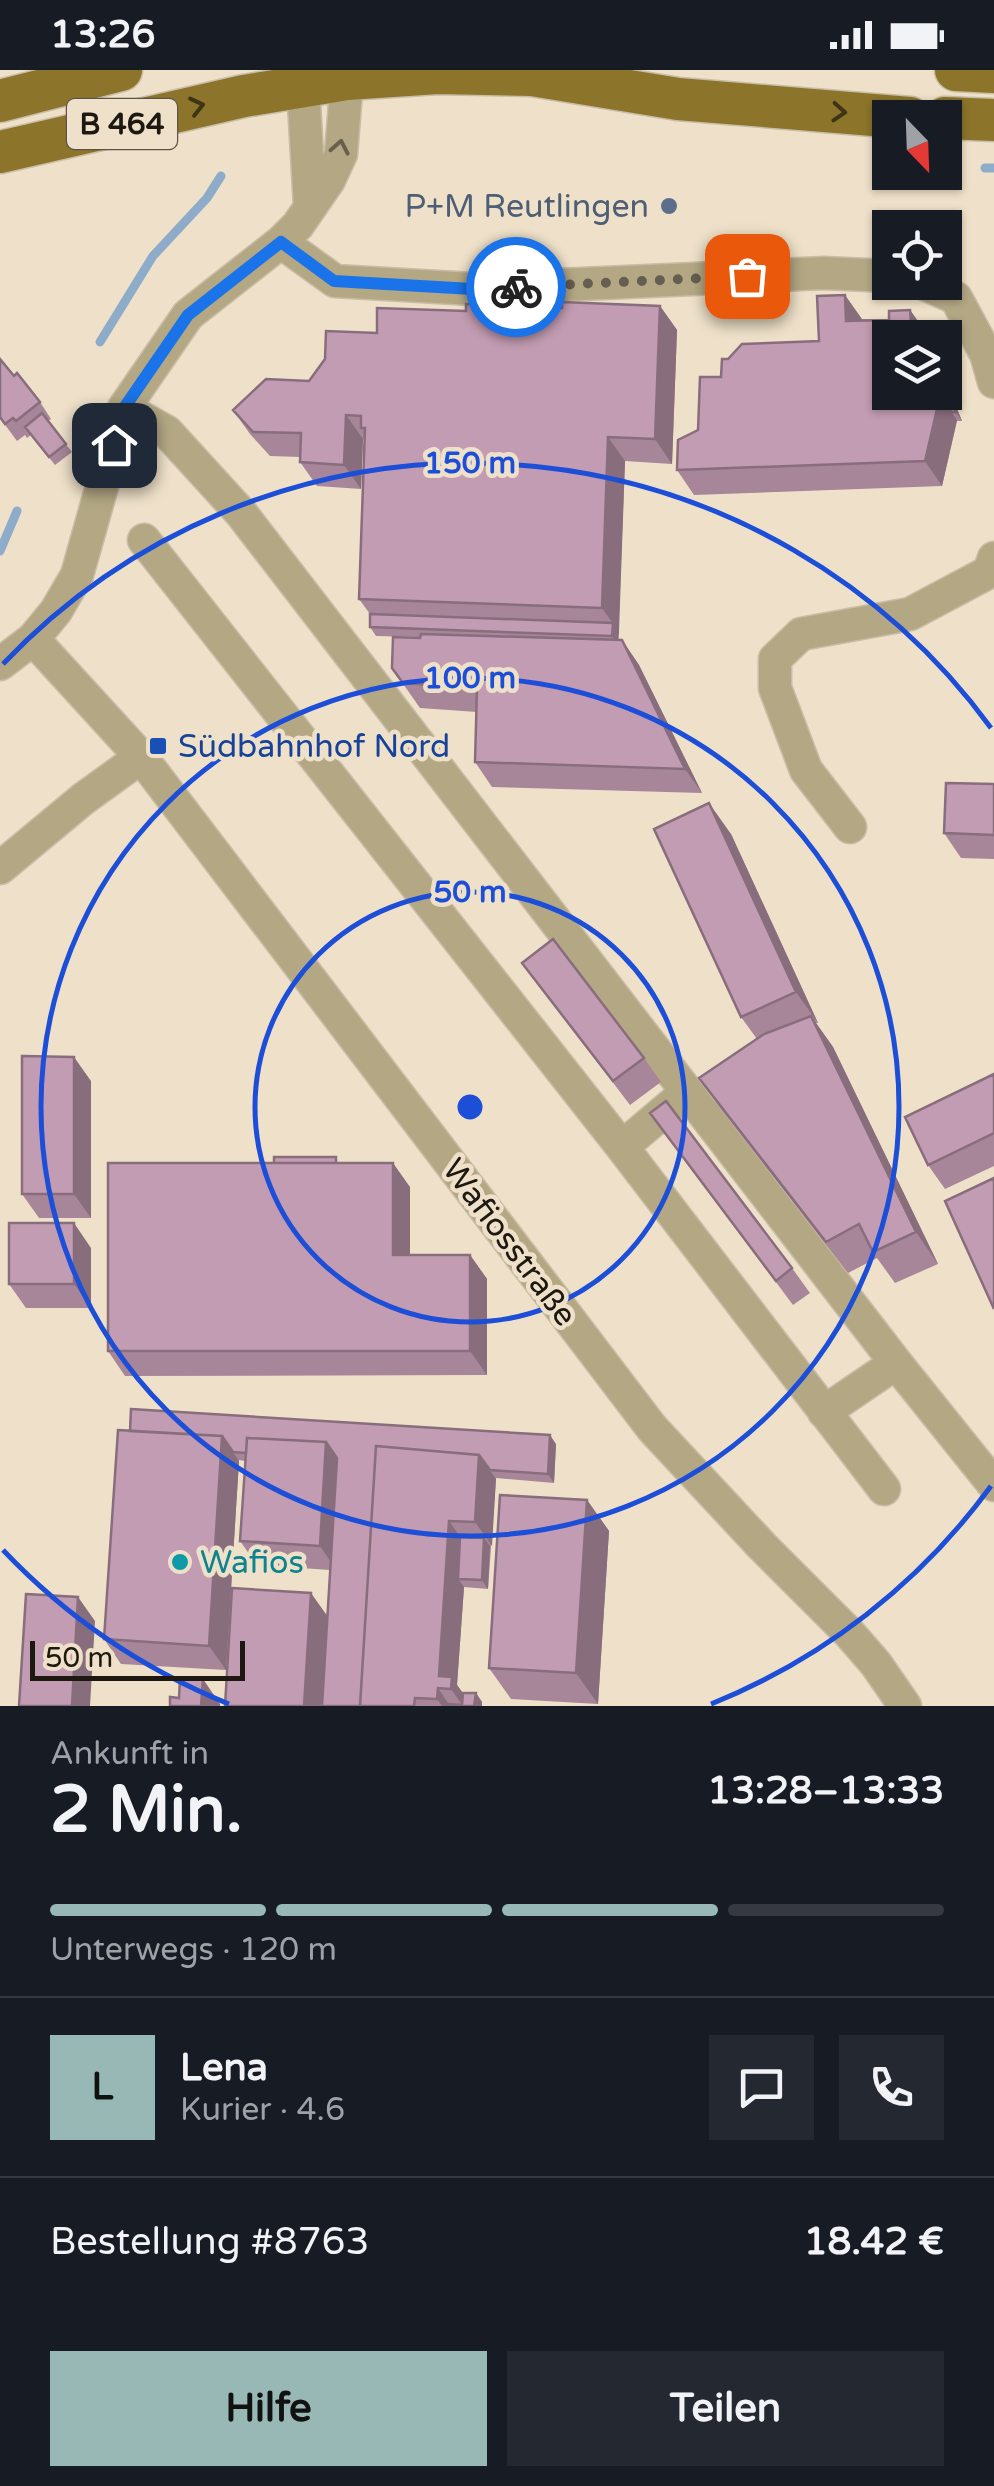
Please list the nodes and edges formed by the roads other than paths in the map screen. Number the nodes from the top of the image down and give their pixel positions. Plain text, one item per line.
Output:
1 (121, 70) edge
2 (956, 70) edge
3 (994, 72) edge
4 (347, 75) edge
5 (302, 78) edge
6 (0, 101) edge
7 (872, 115) edge
8 (962, 119) edge
9 (994, 120) edge
10 (0, 152) edge
11 (310, 207) junction
12 (281, 242) junction
13 (872, 275) edge
14 (957, 300) edge
15 (994, 382) edge
16 (124, 408) junction
17 (144, 540) dead end
18 (994, 558) edge
19 (33, 639) junction
20 (0, 664) edge
21 (141, 756) junction
22 (850, 827) dead end
23 (0, 868) edge
24 (688, 1090) junction
25 (622, 1147) junction
26 (896, 1363) junction
27 (824, 1412) junction
28 (994, 1485) edge
29 (884, 1488) dead end
30 (905, 1706) edge

1 - 6 main road, B 464
2 - 3 main road
4 - 5 main road, B 464
4 -> 7 main road, B 464
11 -> 4 street
10 -> 5 main road, B 464
5 - 11 street
8 - 9 main road
11 - 12 street
12 - 13 street
12 - 16 street
14 - 15 street
16 - 19 street
16 - 24 street
17 - 25 street
18 - 22 street
19 - 20 street
19 - 21 street, Wafiosstraße
21 - 23 street
21 - 30 street, Wafiosstraße
24 - 25 street
24 - 26 street
25 - 27 street
26 - 27 street
26 - 28 street
27 - 29 street

